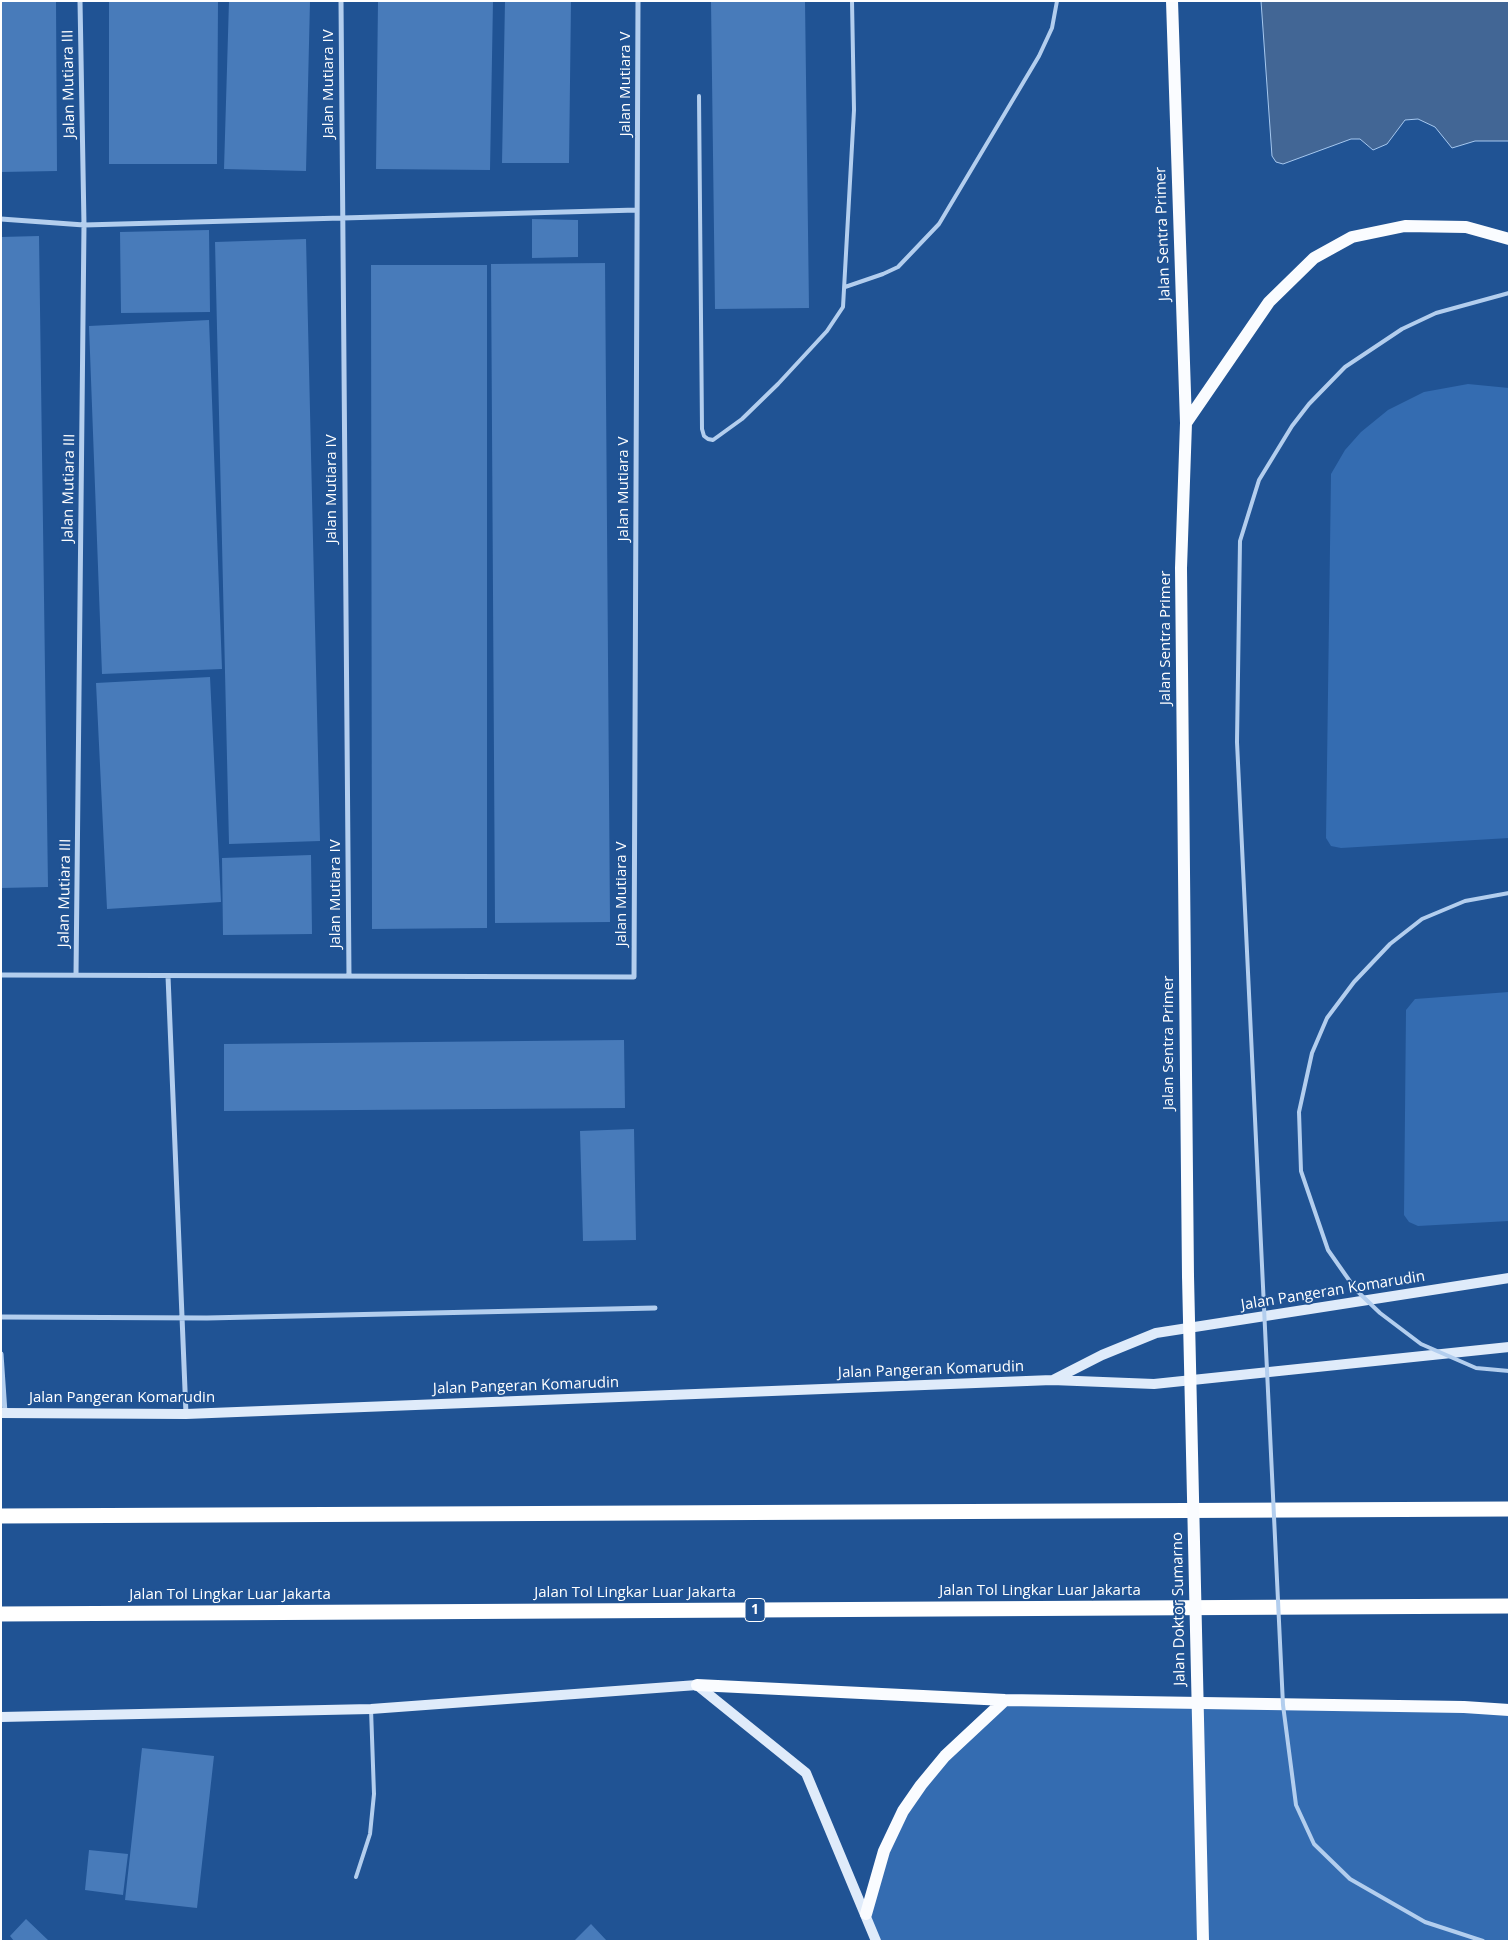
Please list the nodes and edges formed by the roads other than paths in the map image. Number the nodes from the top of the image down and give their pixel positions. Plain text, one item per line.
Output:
1 (80, 1) edge
2 (341, 1) edge
3 (638, 1) edge
4 (852, 1) edge
5 (1057, 1) edge
6 (1172, 1) edge
7 (699, 96) dead end
8 (637, 210) junction
9 (343, 217) junction
10 (1, 219) edge
11 (84, 224) junction
12 (1509, 238) edge
13 (845, 287) junction
14 (1509, 293) edge
15 (1186, 423) junction
16 (1509, 893) edge
17 (1, 975) edge
18 (76, 975) junction
19 (168, 976) junction
20 (349, 976) junction
21 (1188, 1276) joint
22 (1509, 1278) edge
23 (655, 1308) dead end
24 (1, 1317) edge
25 (183, 1317) junction
26 (1509, 1347) edge
27 (1, 1354) edge
28 (1509, 1371) edge
29 (1052, 1380) junction
30 (3, 1413) edge
31 (186, 1414) junction
32 (1509, 1509) edge
33 (1, 1516) edge
34 (1509, 1606) edge
35 (1, 1614) edge
36 (697, 1685) junction
37 (1004, 1700) junction
38 (371, 1710) junction
39 (1509, 1710) edge
40 (1, 1717) edge
41 (356, 1877) dead end
42 (866, 1914) junction
43 (876, 1941) edge
44 (1203, 1941) edge
45 (1483, 1941) edge

1 - 11 street, Jalan Mutiara III
2 - 9 street, Jalan Mutiara IV
3 - 8 street, Jalan Mutiara V
4 - 13 lane
5 - 13 lane
6 - 15 main road, Jalan Sentra Primer
7 - 13 lane
8 - 9 street
8 - 20 street, Jalan Mutiara V
9 - 11 street
9 - 20 street, Jalan Mutiara IV
10 - 11 street
11 - 18 street, Jalan Mutiara III
12 - 15 main road
14 - 45 lane, bridge
15 - 21 main road, Jalan Sentra Primer
16 - 28 lane, bridge
17 - 18 street
18 - 19 street
19 - 20 street
19 - 25 street
21 - 44 main road, Jalan Doktor Sumarno, bridge
22 - 29 street, Jalan Pangeran Komarudin
23 - 25 street
24 - 25 street
25 - 31 street
26 - 29 street, Jalan Pangeran Komarudin
27 - 30 street
29 - 31 street, Jalan Pangeran Komarudin
30 - 31 street, Jalan Pangeran Komarudin
32 - 33 highway
34 - 35 highway, Jalan Tol Lingkar Luar Jakarta / 1
36 - 37 main road
36 - 38 street
36 - 42 street
37 - 39 main road
37 - 42 main road
38 - 40 street
38 - 41 lane
42 - 43 street

